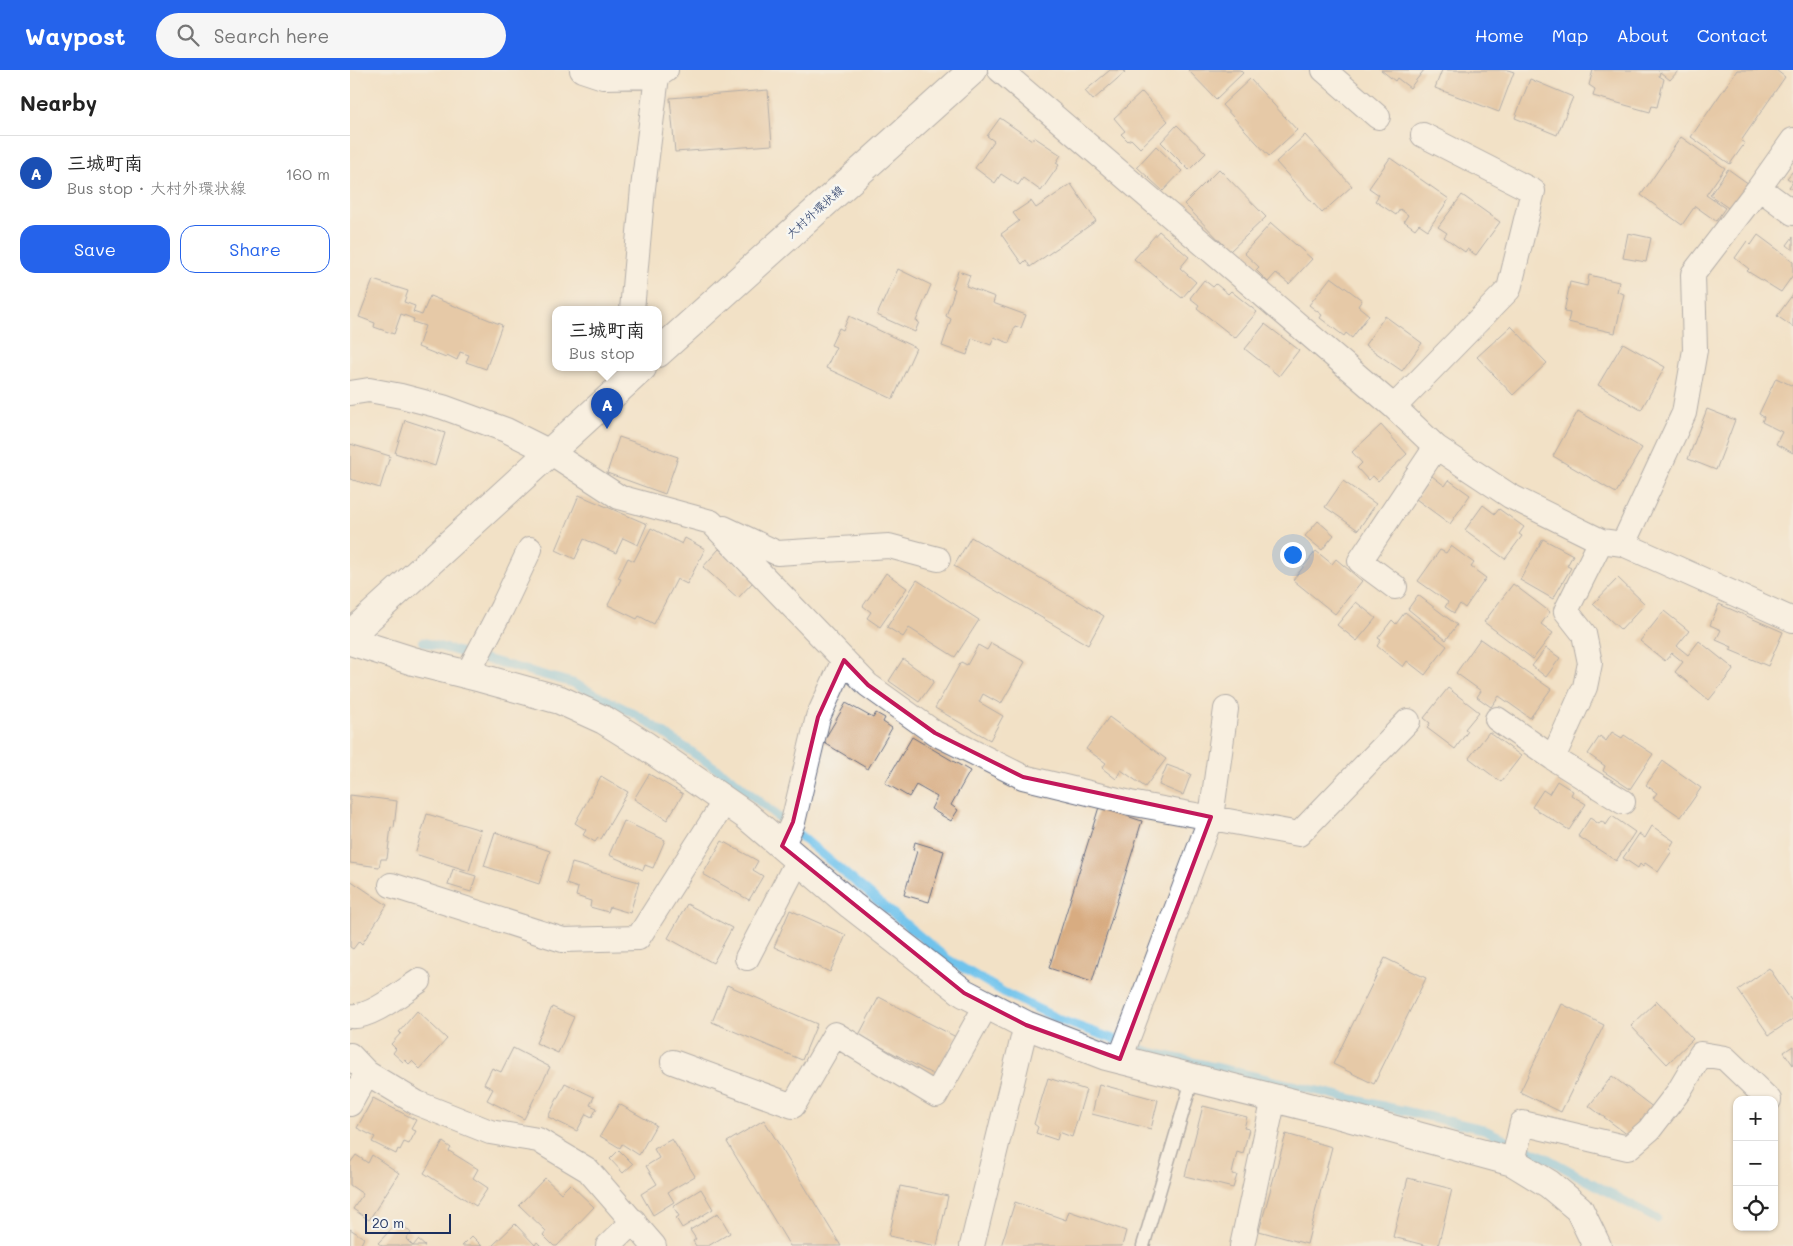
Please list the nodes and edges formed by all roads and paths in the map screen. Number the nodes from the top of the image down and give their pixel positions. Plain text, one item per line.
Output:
1 (582, 70) edge
2 (973, 70) edge
3 (1000, 70) edge
4 (1324, 70) edge
5 (661, 73) edge
6 (1378, 117) dead end
7 (1423, 136) dead end
8 (1793, 140) edge
9 (1759, 188) junction
10 (1793, 213) edge
11 (632, 306) edge
12 (662, 349) edge
13 (634, 371) edge
14 (350, 393) edge
15 (1394, 406) junction
16 (1436, 447) junction
17 (550, 452) junction
18 (711, 522) junction
19 (1612, 542) junction
20 (530, 549) dead end
21 (938, 559) dead end
22 (1395, 587) dead end
23 (1793, 620) edge
24 (350, 635) edge
25 (350, 641) edge
26 (844, 660) junction
27 (470, 670) junction
28 (1226, 710) dead end
29 (1497, 719) dead end
30 (1408, 721) dead end
31 (1554, 758) junction
32 (725, 801) junction
33 (1623, 802) dead end
34 (1211, 817) junction
35 (788, 850) junction
36 (391, 885) dead end
37 (746, 958) dead end
38 (419, 981) dead end
39 (987, 1004) junction
40 (350, 1016) edge
41 (1026, 1025) junction
42 (350, 1054) edge
43 (1120, 1058) junction
44 (672, 1062) dead end
45 (367, 1073) junction
46 (1193, 1078) junction
47 (1765, 1096) edge
48 (1274, 1098) junction
49 (350, 1104) edge
50 (1514, 1160) junction
51 (634, 1221) junction
52 (608, 1246) edge
53 (654, 1246) edge
54 (972, 1246) edge
55 (1143, 1246) edge
56 (1242, 1246) edge
57 (1597, 1246) edge

1 - 5 street
2 - 12 street, 大村外環状線
3 - 15 street
4 - 6 street
5 - 11 street
7 - 15 street
8 - 9 street
9 - 10 street
9 - 19 street
13 - 17 street
14 - 17 street
15 - 16 street
16 - 19 street
16 - 22 street
17 - 18 street
17 - 24 street
18 - 21 street
18 - 26 street
19 - 23 street
19 - 31 street
20 - 27 street
25 - 27 street
26 - 34 street
26 - 35 street
27 - 32 street
28 - 34 street
29 - 31 street
30 - 34 street
31 - 33 street
32 - 35 street
32 - 36 street
34 - 43 street
35 - 37 street
35 - 39 street
38 - 40 street
39 - 41 street
39 - 44 street
41 - 43 street
41 - 54 street
42 - 45 street
43 - 46 street
45 - 49 street
45 - 51 street
46 - 48 street
46 - 55 lane
47 - 50 street
48 - 50 street
48 - 56 street
50 - 57 street
51 - 52 street
51 - 53 street

